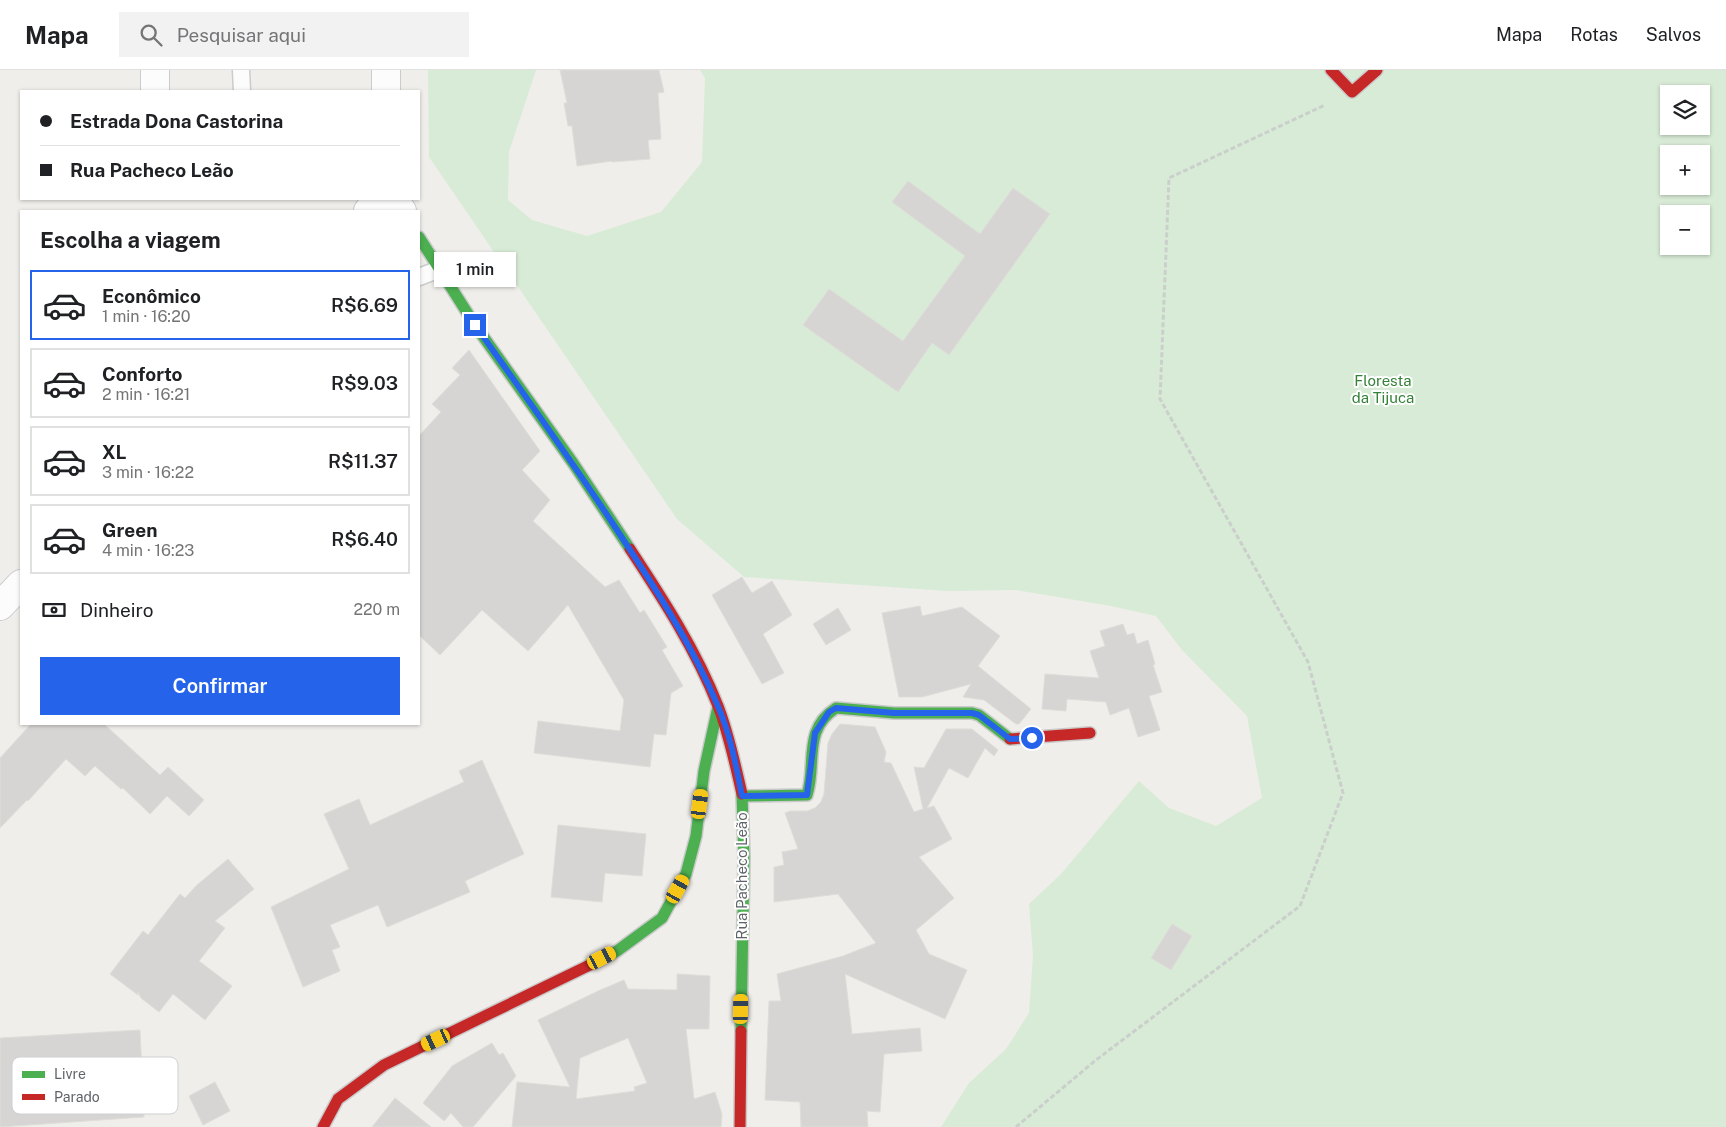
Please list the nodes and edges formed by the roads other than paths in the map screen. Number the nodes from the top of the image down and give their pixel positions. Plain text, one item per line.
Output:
1 (155, 70) edge
2 (241, 70) edge
3 (386, 70) edge
4 (1331, 70) edge
5 (1376, 70) edge
6 (155, 90) edge
7 (242, 90) edge
8 (386, 90) edge
9 (378, 200) edge
10 (369, 210) edge
11 (421, 243) edge
12 (440, 269) junction
13 (420, 276) edge
14 (20, 585) edge
15 (0, 606) edge
16 (718, 706) junction
17 (1090, 733) dead end
18 (742, 796) junction
19 (323, 1127) edge
20 (740, 1127) edge

1 - 6 street
2 - 7 lane
3 - 8 street
4 - 5 street
9 - 10 street
11 - 12 street, Rua Pacheco Leão
12 - 13 lane
12 - 16 street, Rua Pacheco Leão
14 - 15 street
16 - 18 street, Rua Pacheco Leão
16 - 19 street
17 - 18 street
18 - 20 street, Rua Pacheco Leão

